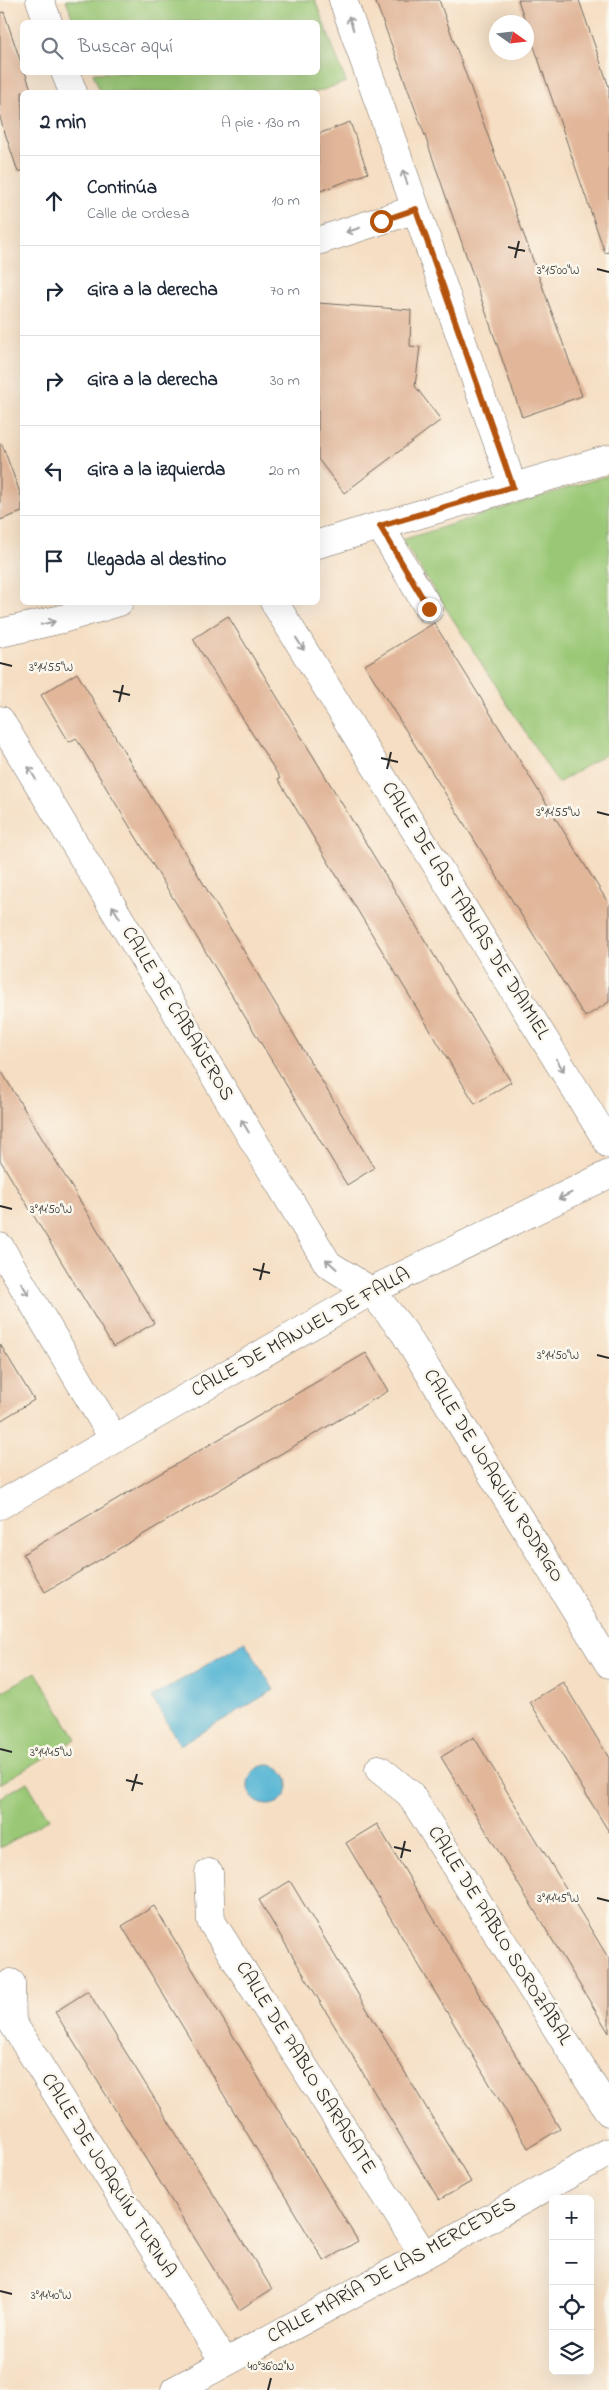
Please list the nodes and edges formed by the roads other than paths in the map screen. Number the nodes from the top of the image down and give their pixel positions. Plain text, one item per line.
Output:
1 (40, 0) edge
2 (343, 0) edge
3 (47, 20) edge
4 (66, 75) edge
5 (71, 90) edge
6 (416, 209) junction
7 (320, 240) edge
8 (609, 459) edge
9 (513, 487) junction
10 (380, 526) junction
11 (320, 543) edge
12 (109, 605) edge
13 (276, 605) edge
14 (429, 609) dead end
15 (0, 633) edge
16 (0, 720) edge
17 (599, 1105) edge
18 (609, 1144) edge
19 (609, 1174) edge
20 (0, 1247) edge
21 (371, 1291) junction
22 (113, 1438) junction
23 (0, 1505) edge
24 (609, 1664) edge
25 (379, 1769) dead end
26 (209, 1873) dead end
27 (11, 1983) dead end
28 (609, 2112) edge
29 (609, 2152) edge
30 (424, 2255) junction
31 (225, 2363) junction
32 (175, 2390) edge

1 - 3 street
6 -> 2 street
4 - 5 street
6 -> 7 street
6 - 9 street
8 - 9 street
9 - 10 street
10 - 11 street
10 - 14 street
15 -> 12 street
13 -> 17 street, CALLE DE LAS TABLAS DE DAIMIEL
21 -> 16 street, CALLE DE CABAÑEROS
17 - 18 street, CALLE DE LAS TABLAS DE DAIMIEL
19 -> 21 street, CALLE DE MANUEL DE FALLA
20 -> 22 street
21 - 22 street, CALLE DE MANUEL DE FALLA
21 - 24 street, CALLE DE JOAQUÍN RODRIGO
22 - 23 street, CALLE DE MANUEL DE FALLA
25 - 28 street, CALLE DE PABLO SOROZÁBAL
26 - 30 street, CALLE DE PABLO SARASATE
27 - 31 street, CALLE DE JOAQUÍN TURINA
29 - 30 street, CALLE MARÍA DE LAS MERCEDES
30 - 31 street, CALLE MARÍA DE LAS MERCEDES
31 - 32 street, CALLE MARÍA DE LAS MERCEDES

